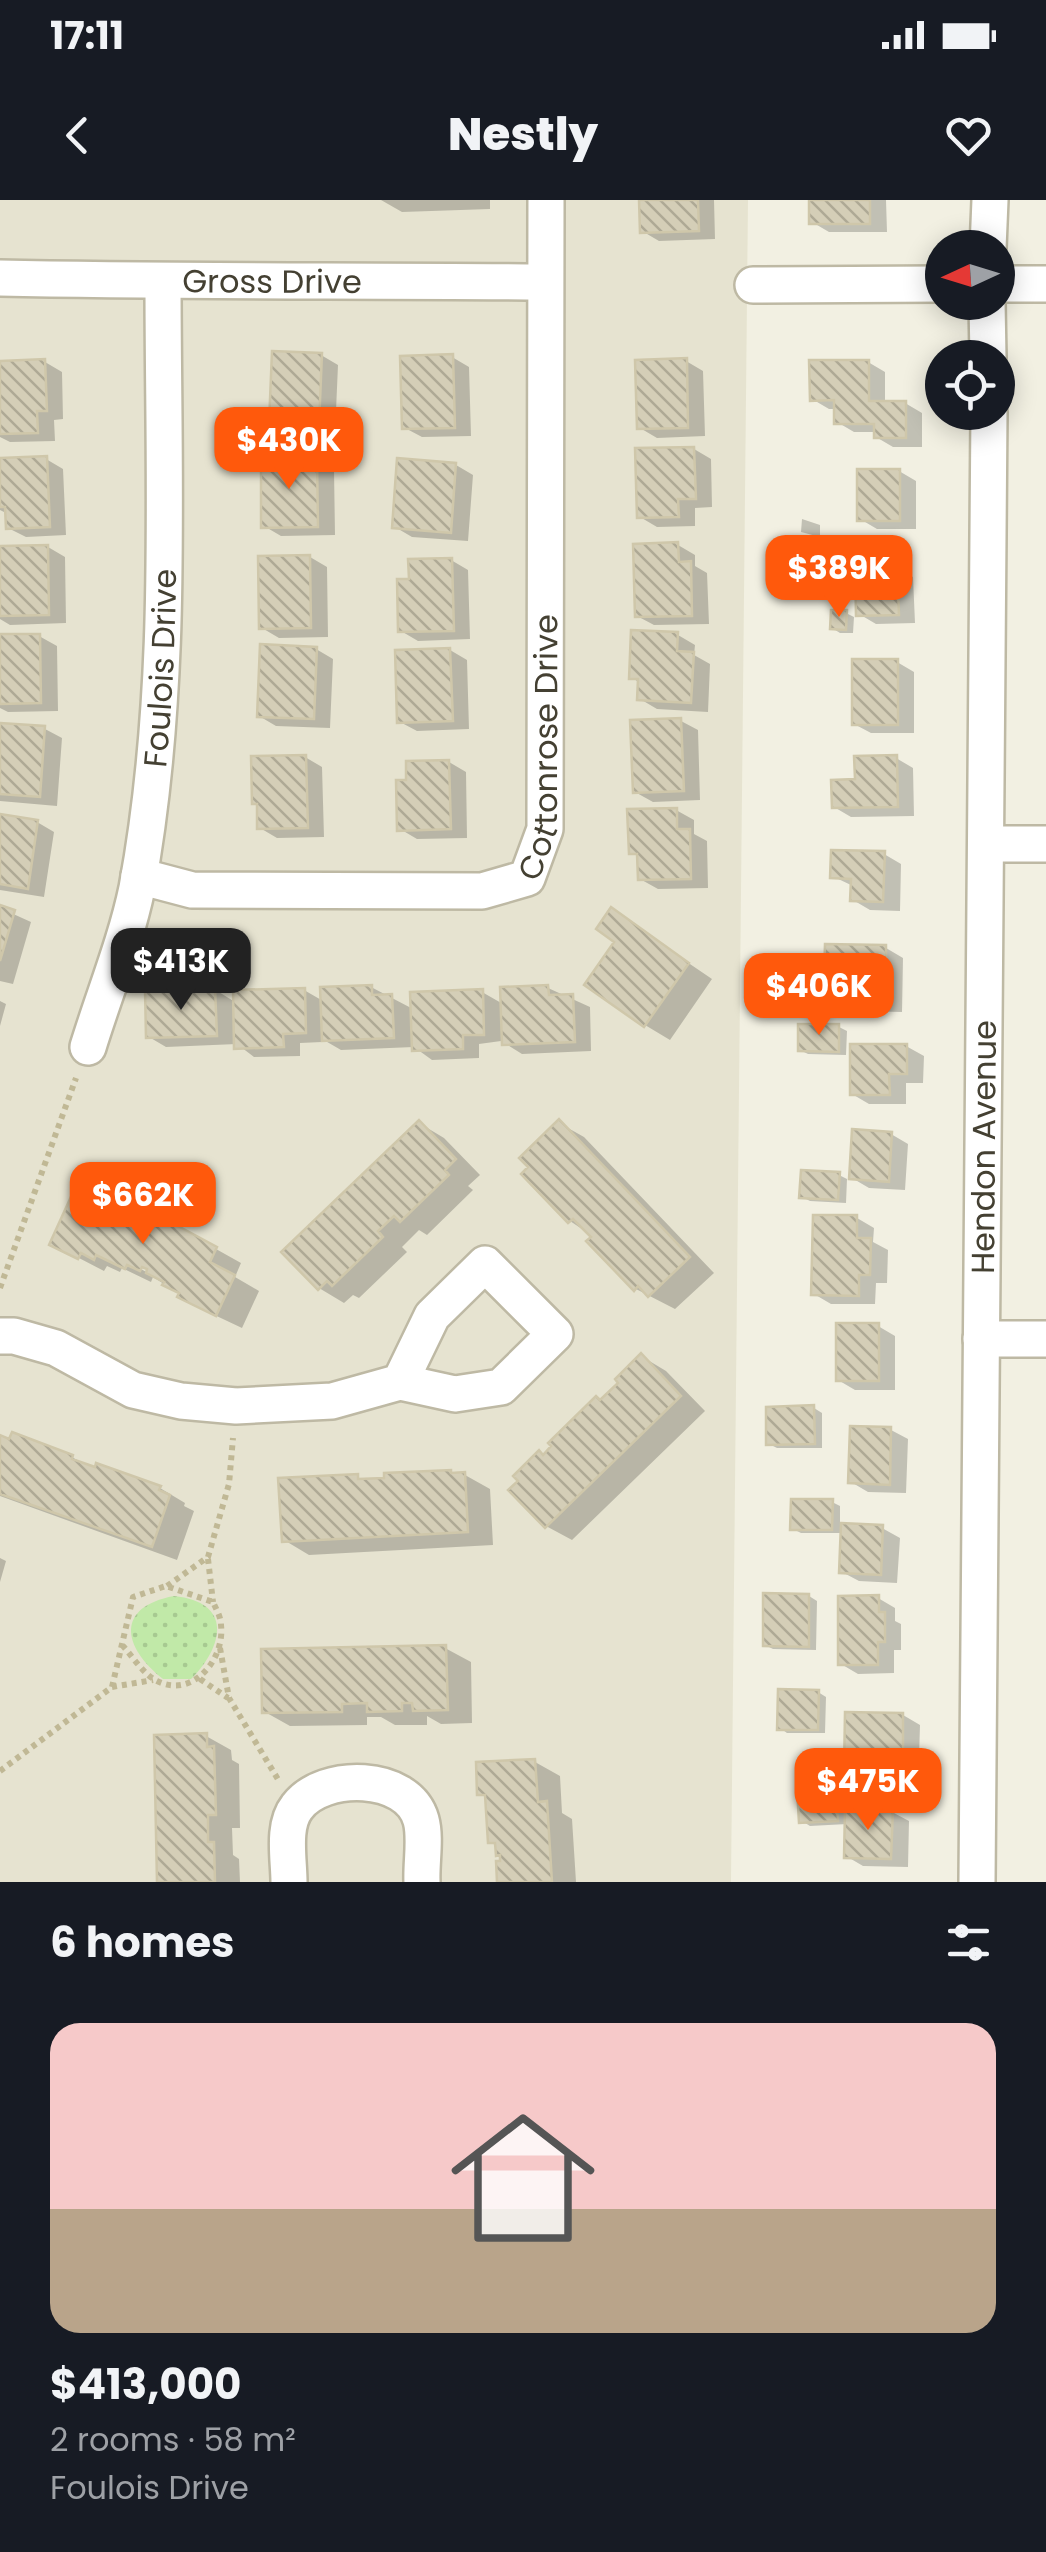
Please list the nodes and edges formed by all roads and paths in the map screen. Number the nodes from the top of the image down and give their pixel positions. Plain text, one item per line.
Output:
1 (546, 200) edge
2 (990, 200) edge
3 (989, 230) edge
4 (0, 278) edge
5 (163, 282) junction
6 (544, 282) junction
7 (925, 284) edge
8 (1015, 284) edge
9 (1046, 284) edge
10 (754, 285) dead end
11 (989, 430) edge
12 (986, 844) junction
13 (1046, 844) edge
14 (138, 876) junction
15 (88, 1047) joint
16 (0, 1288) edge
17 (0, 1336) edge
18 (981, 1339) junction
19 (1046, 1339) edge
20 (400, 1382) dead end
21 (236, 1406) junction
22 (208, 1558) junction
23 (166, 1586) junction
24 (212, 1602) junction
25 (123, 1646) junction
26 (220, 1648) junction
27 (200, 1679) junction
28 (154, 1680) junction
29 (112, 1687) junction
30 (229, 1698) junction
31 (0, 1772) edge
32 (296, 1807) junction
33 (289, 1882) edge
34 (422, 1882) edge
35 (977, 1882) edge

1 - 6 street
2 - 3 street
4 - 5 street, Gross Drive
5 - 6 street, Gross Drive
5 - 14 street, Foulois Drive
6 - 14 street, Cottonrose Drive
7 - 10 street
8 - 9 street
11 - 12 street, Hendon Avenue
12 - 13 street
12 - 18 street, Hendon Avenue
14 - 15 street, Foulois Drive
15 - 16 path
17 - 21 street
18 - 19 street
18 - 35 street, Hendon Avenue
20 - 21 street
21 - 22 path
22 - 23 path
22 - 24 path
23 - 24 path
23 - 25 path
24 - 26 path
25 - 28 path
25 - 29 path
26 - 27 path
26 - 30 path
27 - 28 path
27 - 30 path
28 - 29 path
29 - 31 path
30 - 32 path
32 - 33 street
32 - 34 street

